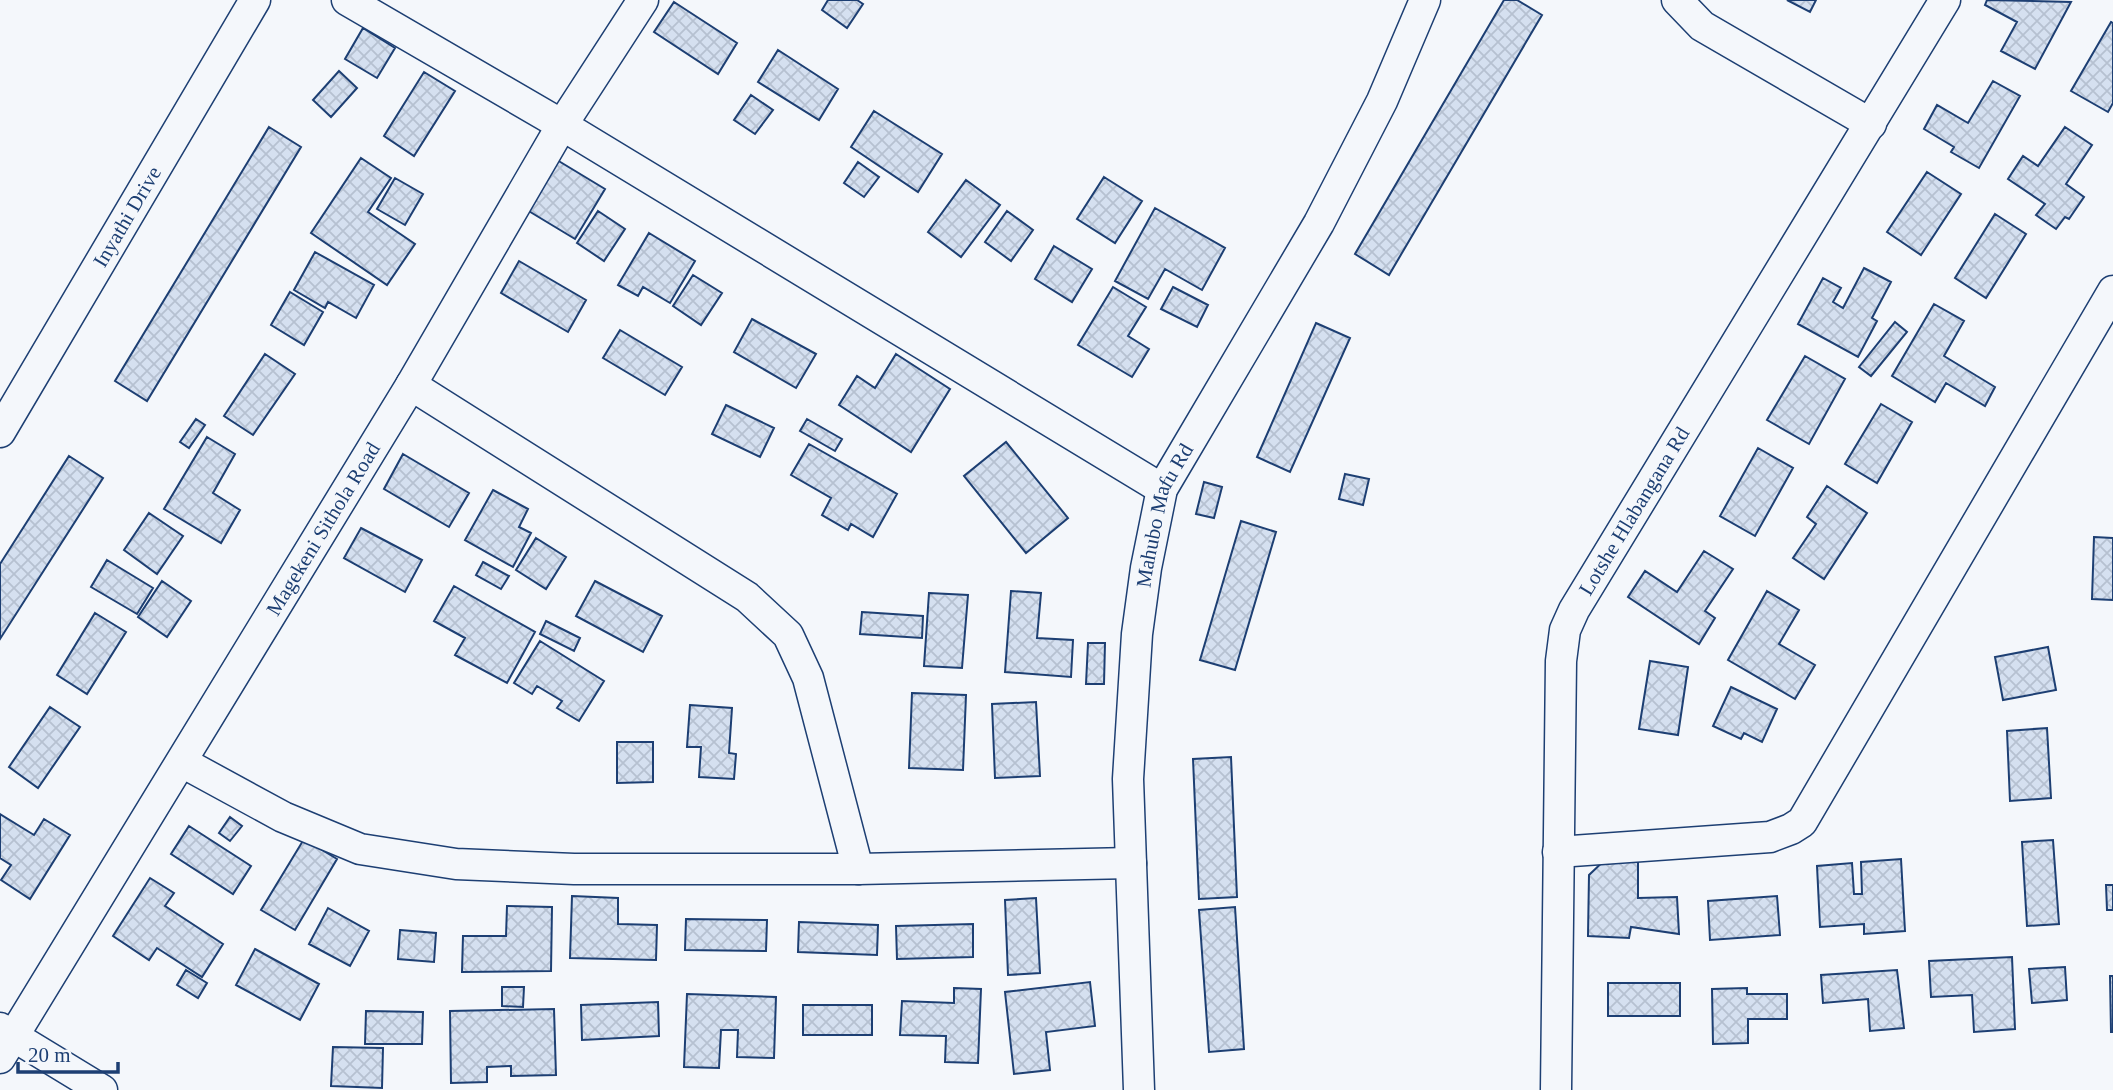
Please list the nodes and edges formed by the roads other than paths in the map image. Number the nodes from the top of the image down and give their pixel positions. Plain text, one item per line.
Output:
1 (255, 0) edge
2 (347, 0) edge
3 (643, 0) edge
4 (1425, 0) edge
5 (1677, 0) edge
6 (1945, 0) edge
7 (1871, 124) junction
8 (562, 125) junction
9 (2113, 291) edge
10 (411, 384) junction
11 (0, 432) edge
12 (1162, 489) junction
13 (182, 762) junction
14 (1558, 852) junction
15 (1131, 863) junction
16 (858, 869) junction
17 (4, 1040) edge
18 (102, 1090) edge
19 (1139, 1090) edge
20 (1556, 1090) edge

1 - 11 street, Inyathi Drive
2 - 8 street
3 - 8 street, Magekeni Sithola Road
4 - 12 street, Mahubo Mafu Rd
5 - 7 street
6 - 7 street, Lotshe Hlabangana Rd
7 - 14 street, Lotshe Hlabangana Rd
8 - 10 street, Magekeni Sithola Road
8 - 12 street
9 - 14 street
10 - 13 street, Magekeni Sithola Road
10 - 16 street
12 - 15 street, Mahubo Mafu Rd
13 - 16 street
13 - 17 street, Magekeni Sithola Road
14 - 20 street, Lotshe Hlabangana Rd
15 - 16 street
15 - 19 street, Mahubo Mafu Rd
17 - 18 street

